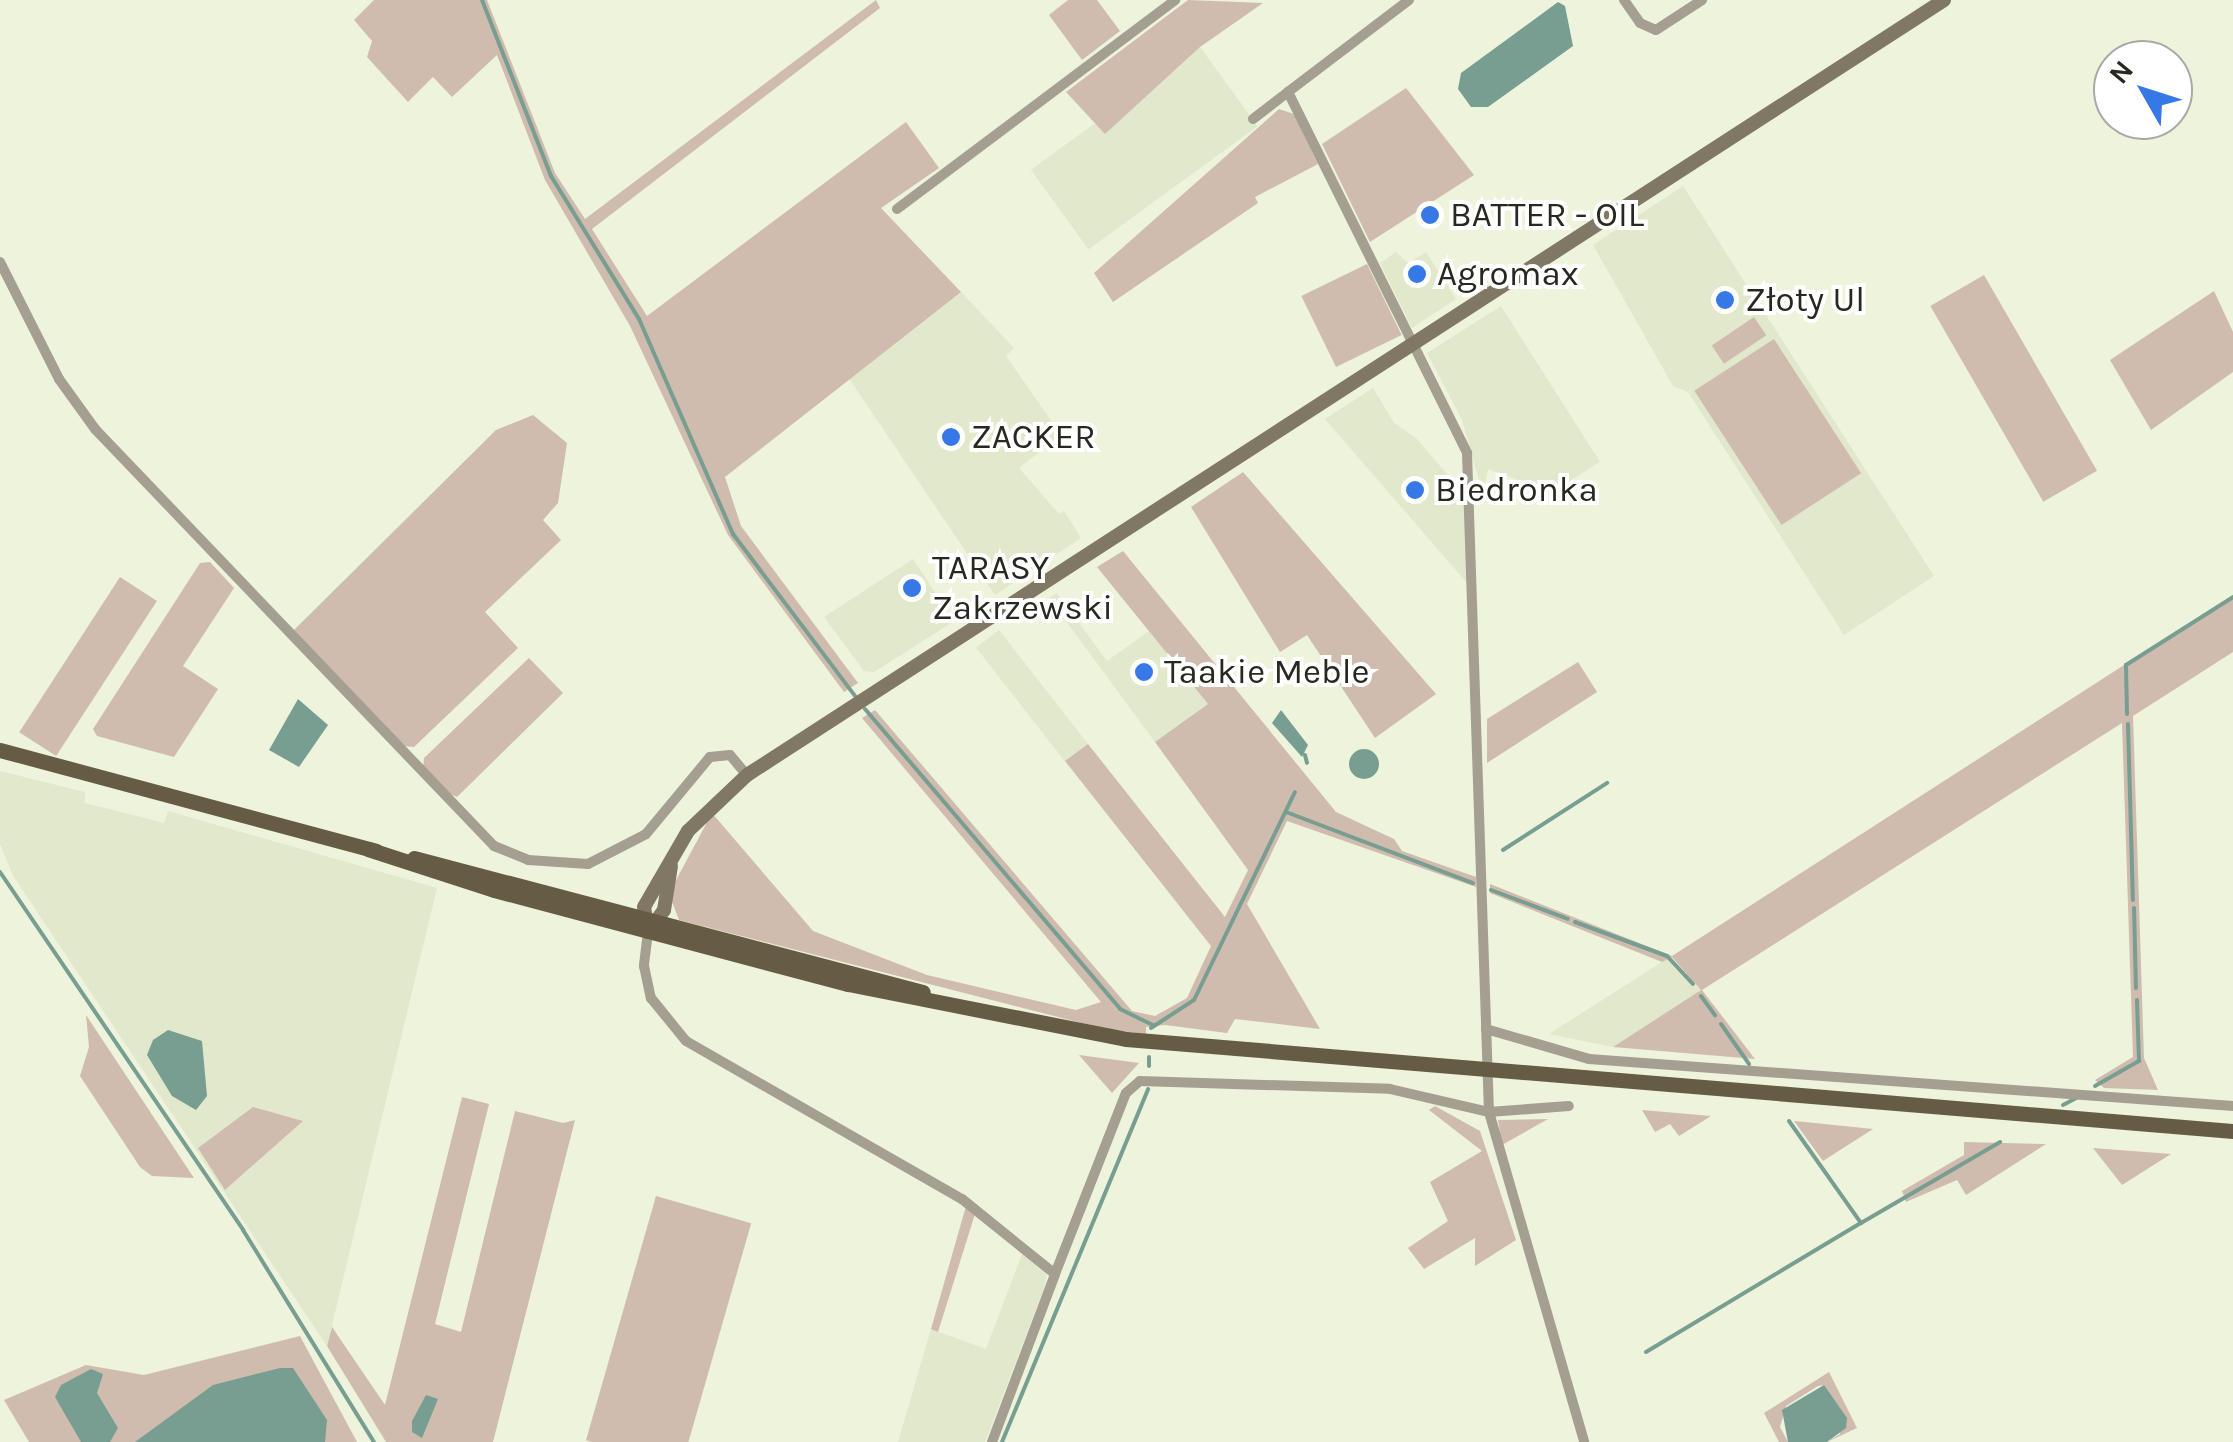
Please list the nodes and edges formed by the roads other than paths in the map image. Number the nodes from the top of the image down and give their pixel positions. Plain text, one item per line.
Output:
1 (1175, 0) edge
2 (1409, 0) edge
3 (1624, 0) edge
4 (1702, 0) edge
5 (1944, 0) edge
6 (1288, 92) junction
7 (1254, 120) dead end
8 (897, 209) dead end
9 (0, 262) edge
10 (1414, 344) junction
11 (0, 750) edge
12 (747, 775) junction
13 (650, 923) junction
14 (1486, 1029) junction
15 (1486, 1072) junction
16 (1569, 1106) dead end
17 (2233, 1106) edge
18 (1489, 1112) junction
19 (2233, 1131) edge
20 (1055, 1274) junction
21 (992, 1442) edge
22 (1584, 1442) edge

1 - 8 street
2 - 6 street
3 - 4 street
5 - 10 street
6 - 7 street
6 - 10 street
9 - 12 street
10 - 12 street
10 - 14 street
11 - 13 main road
12 - 13 street
13 - 15 main road
13 - 20 street
14 - 15 street
14 - 17 street
15 - 18 street
15 - 19 main road
16 - 18 street
18 - 20 street
18 - 22 street
20 - 21 street

